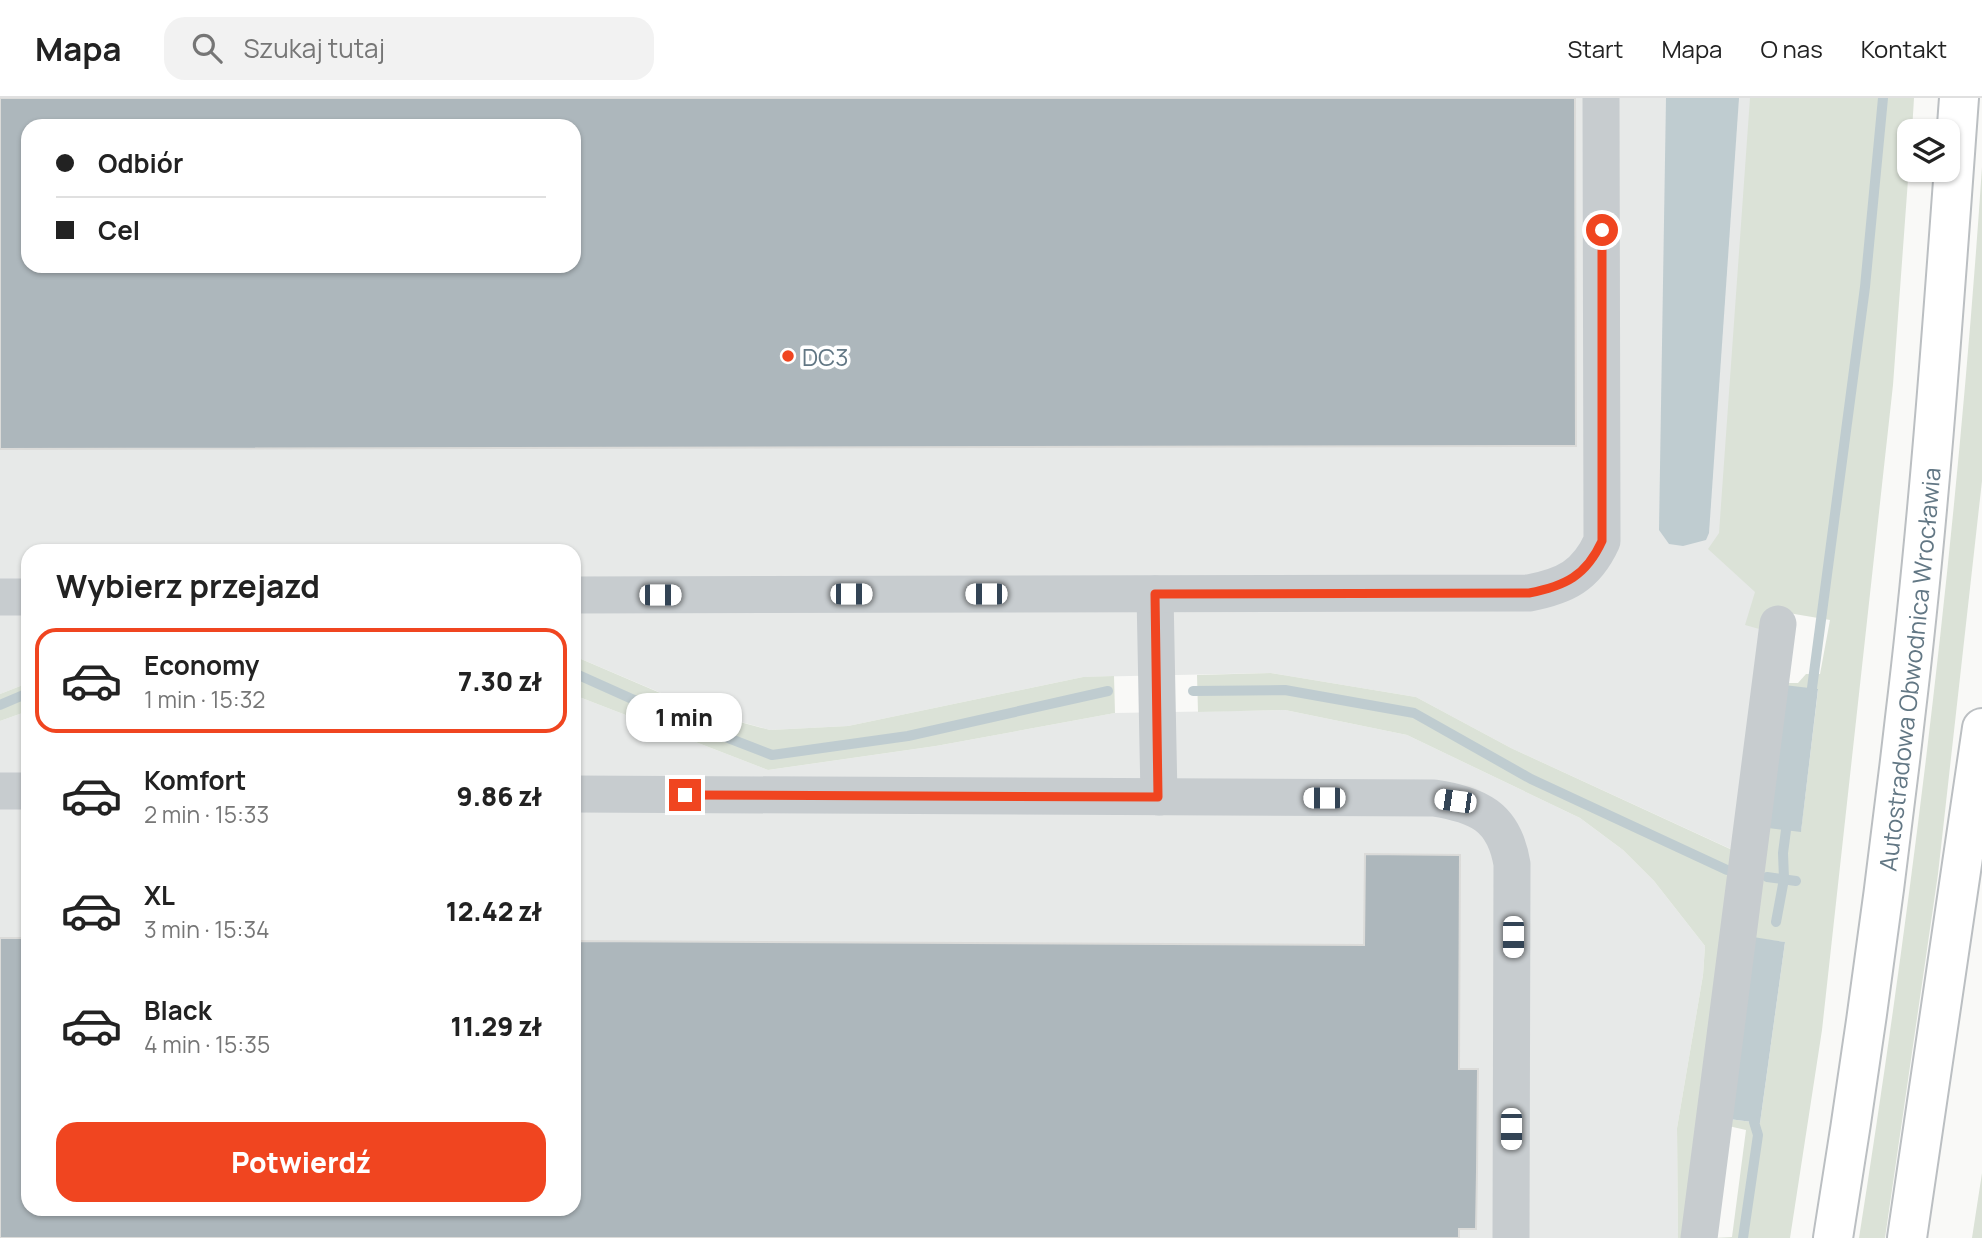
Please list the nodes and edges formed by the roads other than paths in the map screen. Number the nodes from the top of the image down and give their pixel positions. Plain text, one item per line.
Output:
1 (1601, 98) edge
2 (1959, 98) edge
3 (1155, 594) junction
4 (581, 595) edge
5 (0, 597) edge
6 (21, 597) edge
7 (1778, 624) dead end
8 (1982, 728) edge
9 (1980, 761) edge
10 (0, 791) edge
11 (21, 791) edge
12 (581, 794) edge
13 (1158, 797) junction
14 (1511, 1238) edge
15 (1699, 1238) edge
16 (1833, 1238) edge
17 (1907, 1238) edge

1 - 3 lane
2 - 16 highway, Autostradowa Obwodnica Wrocławia
3 - 4 lane
3 - 13 lane
5 - 6 lane
7 - 15 lane
8 - 9 highway
9 - 17 highway
10 - 11 lane
12 - 13 lane
13 - 14 lane

